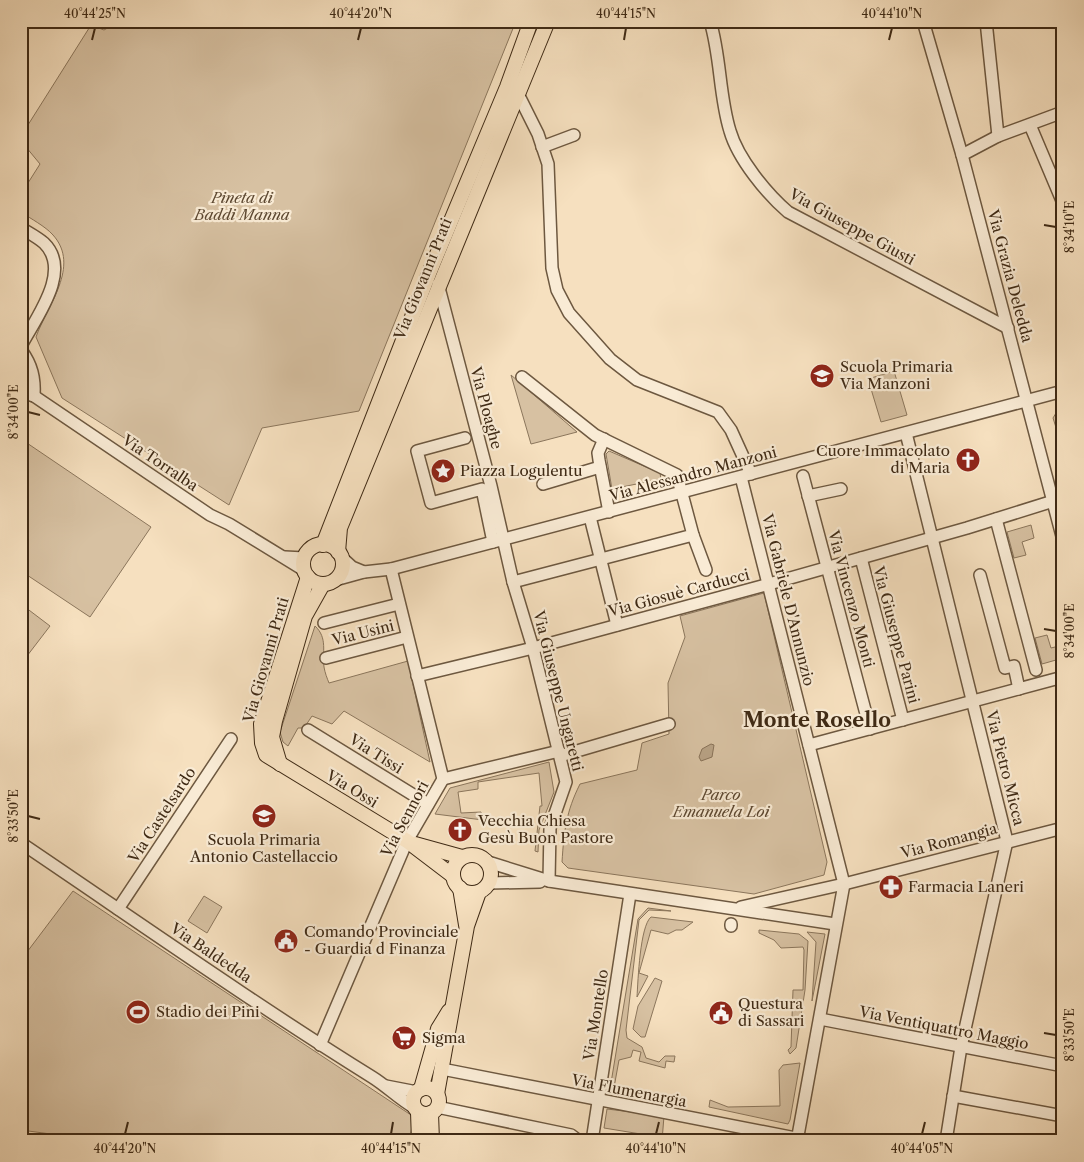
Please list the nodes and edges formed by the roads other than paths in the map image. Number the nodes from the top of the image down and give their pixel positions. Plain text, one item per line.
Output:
1 (531, 21) edge
2 (548, 21) edge
3 (710, 21) edge
4 (923, 21) edge
5 (986, 21) edge
6 (518, 94) junction
7 (1063, 112) edge
8 (1030, 125) junction
9 (574, 135) dead end
10 (998, 136) junction
11 (542, 147) junction
12 (962, 155) junction
13 (1063, 203) edge
14 (21, 228) edge
15 (438, 284) junction
16 (1008, 328) junction
17 (21, 346) edge
18 (21, 350) edge
19 (522, 378) dead end
20 (1063, 391) edge
21 (21, 392) edge
22 (34, 396) junction
23 (1028, 401) junction
24 (906, 433) junction
25 (465, 438) dead end
26 (604, 439) junction
27 (600, 467) junction
28 (746, 476) junction
29 (803, 476) dead end
30 (543, 484) dead end
31 (841, 489) dead end
32 (682, 493) junction
33 (808, 496) junction
34 (1057, 500) edge
35 (609, 512) junction
36 (590, 517) junction
37 (996, 519) junction
38 (693, 535) junction
39 (931, 538) junction
40 (498, 540) junction
41 (1063, 540) edge
42 (323, 545) junction
43 (339, 554) junction
44 (861, 558) junction
45 (600, 559) junction
46 (827, 567) junction
47 (390, 568) junction
48 (305, 569) junction
49 (706, 570) dead end
50 (364, 572) junction
51 (980, 575) dead end
52 (329, 582) junction
53 (513, 582) junction
54 (768, 584) junction
55 (399, 604) junction
56 (324, 622) dead end
57 (617, 625) junction
58 (408, 637) junction
59 (533, 648) junction
60 (326, 658) dead end
61 (1036, 670) dead end
62 (417, 676) junction
63 (1063, 677) edge
64 (1019, 689) junction
65 (973, 700) junction
66 (903, 720) junction
67 (669, 724) dead end
68 (870, 729) junction
69 (308, 730) dead end
70 (231, 739) dead end
71 (810, 745) junction
72 (560, 754) junction
73 (280, 764) junction
74 (443, 779) junction
75 (428, 804) junction
76 (1062, 832) edge
77 (407, 841) junction
78 (1008, 841) junction
79 (21, 843) edge
80 (462, 857) junction
81 (488, 862) junction
82 (549, 881) junction
83 (456, 882) junction
84 (844, 884) junction
85 (484, 888) junction
86 (630, 894) junction
87 (118, 909) junction
88 (735, 909) junction
89 (835, 924) junction
90 (467, 926) junction
91 (451, 1006) junction
92 (820, 1019) junction
93 (320, 1045) junction
94 (961, 1047) junction
95 (1063, 1066) edge
96 (442, 1068) junction
97 (386, 1086) junction
98 (419, 1090) junction
99 (953, 1096) junction
100 (598, 1100) junction
101 (428, 1107) junction
102 (1063, 1116) edge
103 (798, 1139) edge
104 (419, 1141) edge
105 (432, 1141) edge
106 (579, 1141) edge
107 (592, 1141) edge
108 (811, 1141) edge
109 (946, 1141) edge

1 - 42 main road, Via Giovanni Prati
2 - 6 main road, Via Giovanni Prati
3 - 16 street, Via Giuseppe Giusti
4 - 12 street, Via Grazia Deledda
5 - 10 street
6 - 11 street, Via Gabriele D'Annunzio
6 - 15 main road, Via Giovanni Prati
7 - 8 street
8 - 10 street
8 - 13 street
9 - 11 street
10 - 12 street
11 - 28 street, Via Gabriele D'Annunzio
12 - 16 street, Via Grazia Deledda
14 - 17 street
15 - 40 street, Via Ploaghe
15 - 43 main road, Via Giovanni Prati
16 - 23 street, Via Grazia Deledda
18 - 22 street
19 - 26 street
20 - 23 street, Via Alessandro Manzoni
21 - 22 street, Via Torralba
22 - 48 street, Via Torralba
23 - 24 street, Via Alessandro Manzoni
23 - 34 street, Via Grazia Deledda
24 - 28 street, Via Alessandro Manzoni
24 - 39 street, Via Pietro Micca
25 - 40 street
26 - 27 street
26 - 32 street
27 - 30 street
27 - 35 street
28 - 32 street, Via Alessandro Manzoni
28 - 54 street, Via Gabriele D'Annunzio
29 - 33 street, Via Vincenzo Monti
31 - 33 street
32 - 35 street, Via Alessandro Manzoni
32 - 38 street
33 - 46 street, Via Vincenzo Monti
34 - 37 street, Via Giosuè Carducci
34 - 41 street, Via Grazia Deledda
35 - 36 street, Via Alessandro Manzoni
36 - 40 street, Via Alessandro Manzoni
36 - 45 street
37 - 39 street, Via Giosuè Carducci
37 - 61 street
38 - 45 street
38 - 49 street
39 - 44 street, Via Giosuè Carducci
39 - 65 street, Via Pietro Micca
40 - 47 street, Via Alessandro Manzoni
40 - 53 street, Via Giuseppe Ungaretti
42 - 43 main road
42 - 48 main road
43 - 50 street
43 - 52 main road
44 - 46 street, Via Giosuè Carducci
44 - 66 street, Via Giuseppe Parini
45 - 53 street
45 - 57 street
46 - 54 street, Via Giosuè Carducci
46 - 68 street, Via Vincenzo Monti
47 - 50 street, Via Alessandro Manzoni
47 - 55 street, Via Sennori
48 - 52 main road
48 - 73 main road, Via Giovanni Prati
50 - 52 street, Via Alessandro Manzoni
51 - 64 street
52 - 73 main road, Via Giovanni Prati
53 - 59 street, Via Giuseppe Ungaretti
54 - 57 street, Via Giosuè Carducci
54 - 71 street, Via Gabriele D'Annunzio
55 - 56 street
55 - 58 street, Via Sennori
57 - 59 street, Via Giosuè Carducci
58 - 60 street, Via Usini
58 - 62 street, Via Sennori
59 - 62 street, Via Giosuè Carducci
59 - 72 street, Via Giuseppe Ungaretti
62 - 74 street, Via Sennori
63 - 64 street
64 - 65 street
65 - 66 street
65 - 78 street, Via Pietro Micca
66 - 68 street
67 - 72 street
68 - 71 street
69 - 75 street, Via Tissi
70 - 87 street, Via Castelsardo
71 - 84 street, Via Gabriele D'Annunzio
72 - 74 street
72 - 82 street, Via Giuseppe Ungaretti
73 - 77 main road, Via Ossi
74 - 75 street, Via Sennori
75 - 77 street, Via Sennori
76 - 78 street, Via Romangia
77 - 80 main road, Via Ossi
77 - 83 main road, Via Ossi
77 - 93 street, Via Sennori
78 - 84 street, Via Romangia
78 - 94 street, Via Pietro Micca
79 - 87 street, Via Baldedda
80 - 81 main road
80 - 83 main road
81 - 82 street
81 - 85 main road
82 - 85 street
82 - 86 street
83 - 85 main road
83 - 90 main road
84 - 88 street, Via Romangia
84 - 89 street, Via Gabriele D'Annunzio
85 - 90 main road
86 - 88 street
86 - 100 street, Via Montello
87 - 93 street, Via Baldedda
88 - 89 street
89 - 92 street, Via Gabriele D'Annunzio
90 - 91 main road
91 - 96 main road
91 - 98 main road
92 - 94 street, Via Ventiquattro Maggio
92 - 103 street, Via Gabriele D'Annunzio
93 - 97 street, Via Baldedda
94 - 95 street, Via Ventiquattro Maggio
94 - 99 street, Via Pietro Micca
96 - 100 street, Via Flumenargia
96 - 101 main road
97 - 98 street, Via Baldedda
97 - 101 street, Via Baldedda
98 - 101 main road
98 - 101 main road
99 - 102 street
99 - 109 street, Via Pietro Micca
100 - 103 street, Via Flumenargia
100 - 107 street, Via Montello
101 - 104 main road
101 - 105 main road
101 - 106 street, Via Baldedda
103 - 108 street, Via Flumenargia

